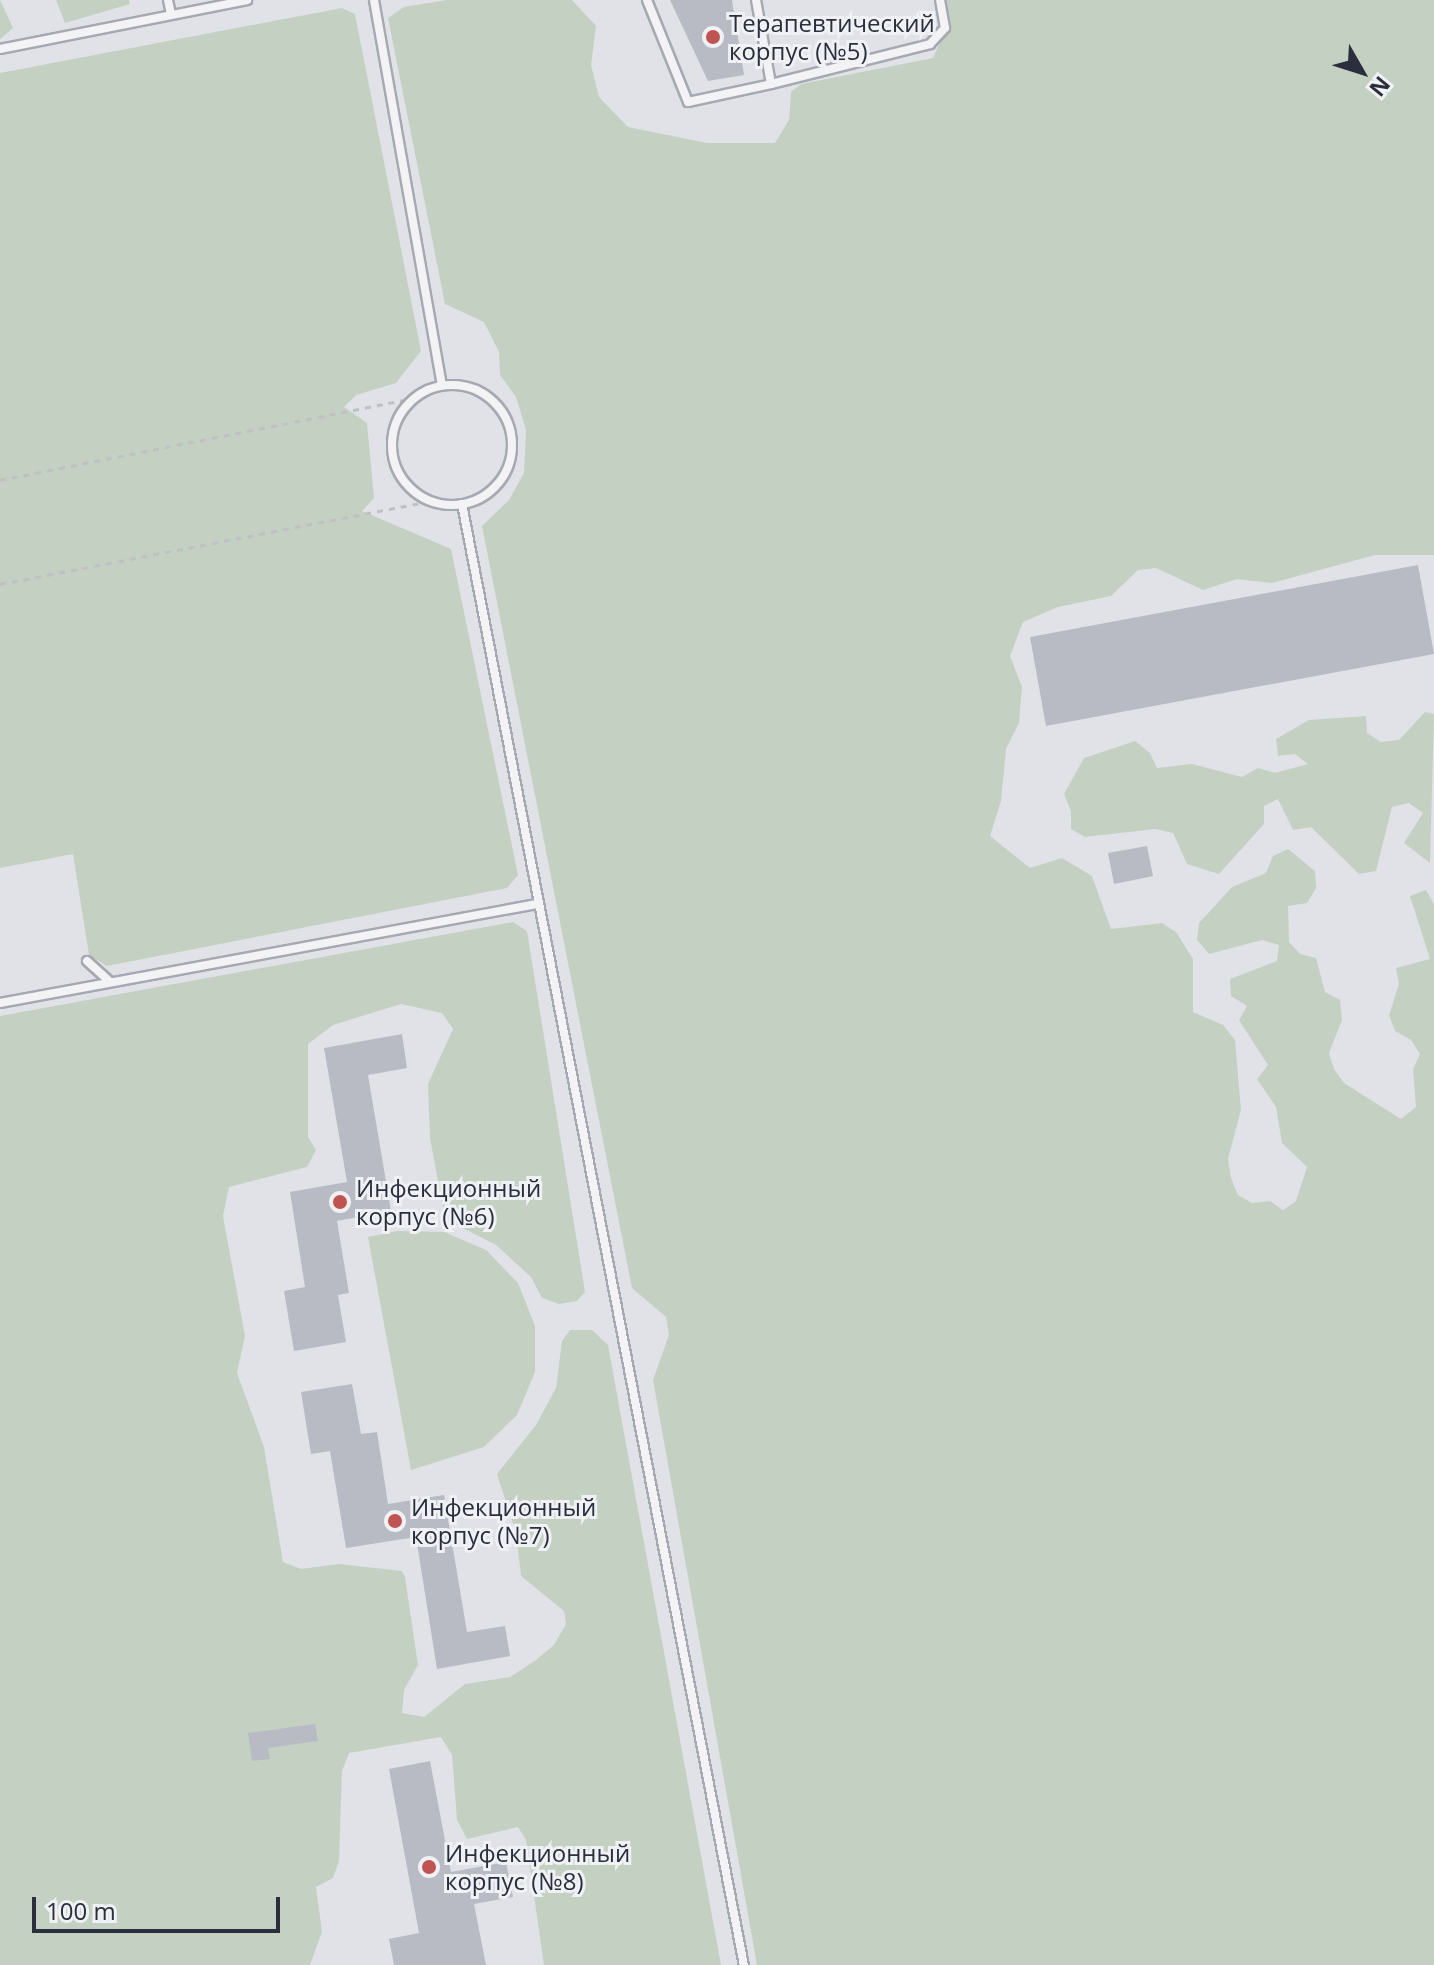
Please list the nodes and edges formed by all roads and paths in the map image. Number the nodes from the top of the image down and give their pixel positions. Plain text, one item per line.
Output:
1 (168, 0) edge
2 (247, 0) edge
3 (374, 0) edge
4 (647, 0) edge
5 (756, 0) edge
6 (940, 0) edge
7 (203, 4) edge
8 (171, 14) junction
9 (0, 49) edge
10 (771, 84) junction
11 (442, 385) junction
12 (414, 398) junction
13 (0, 480) edge
14 (431, 501) junction
15 (462, 504) junction
16 (0, 584) edge
17 (537, 904) junction
18 (87, 961) dead end
19 (110, 982) junction
20 (0, 1003) edge
21 (744, 1965) edge

1 - 8 lane
2 - 7 lane
3 - 11 lane
4 - 10 lane
5 - 10 lane
6 - 10 lane
7 - 8 lane
8 - 9 lane
11 - 12 lane
11 - 15 lane
12 - 13 path
12 - 14 lane
14 - 15 lane
14 - 16 path
15 - 17 lane
17 - 19 lane
17 - 21 lane
18 - 19 lane
19 - 20 lane

